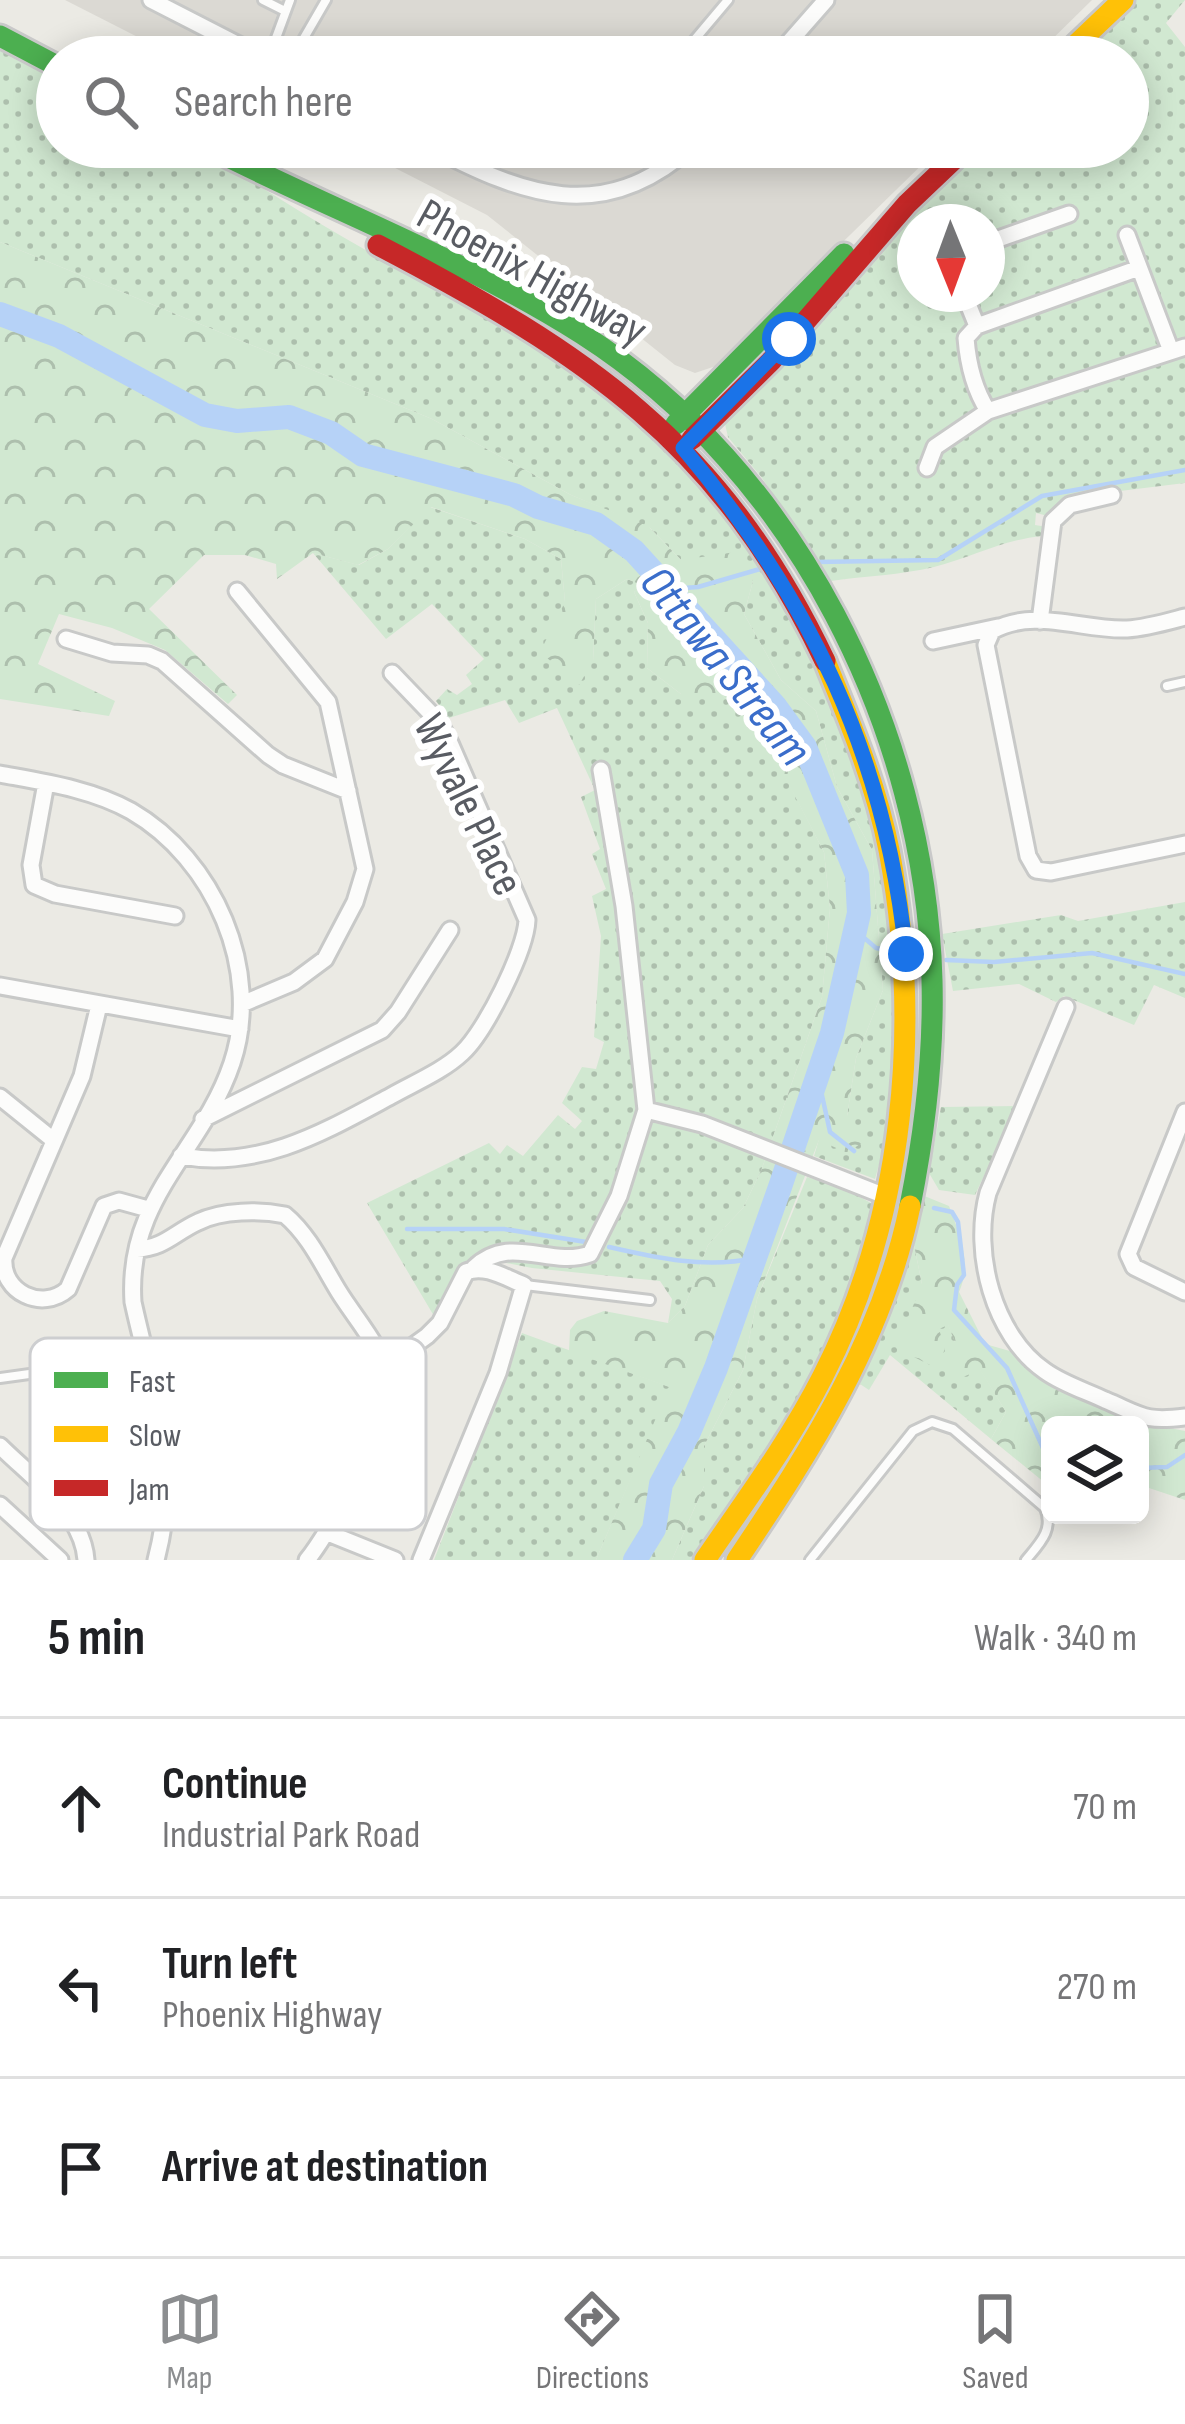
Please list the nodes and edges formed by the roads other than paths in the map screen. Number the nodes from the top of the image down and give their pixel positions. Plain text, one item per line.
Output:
1 (151, 0) edge
2 (263, 0) edge
3 (290, 0) edge
4 (326, 0) edge
5 (728, 0) edge
6 (826, 0) edge
7 (1106, 0) edge
8 (1123, 0) edge
9 (285, 10) junction
10 (0, 35) edge
11 (224, 36) edge
12 (274, 36) edge
13 (305, 36) edge
14 (698, 36) edge
15 (794, 36) edge
16 (1068, 36) edge
17 (1085, 36) edge
18 (36, 55) edge
19 (245, 168) edge
20 (248, 168) edge
21 (472, 168) edge
22 (666, 168) edge
23 (932, 168) edge
24 (945, 168) edge
25 (1069, 214) dead end
26 (1126, 235) dead end
27 (1005, 237) edge
28 (1139, 268) junction
29 (971, 312) edge
30 (977, 326) junction
31 (1178, 349) edge
32 (634, 370) junction
33 (724, 375) junction
34 (988, 411) junction
35 (693, 422) junction
36 (675, 440) junction
37 (927, 468) dead end
38 (1112, 495) dead end
39 (236, 591) dead end
40 (1185, 617) edge
41 (1040, 621) junction
42 (1000, 626) junction
43 (66, 638) dead end
44 (933, 641) dead end
45 (392, 673) dead end
46 (1185, 682) edge
47 (1167, 686) dead end
48 (601, 770) dead end
49 (0, 774) edge
50 (46, 783) junction
51 (348, 791) junction
52 (1185, 844) edge
53 (175, 916) dead end
54 (450, 930) dead end
55 (0, 986) edge
56 (242, 1004) junction
57 (100, 1005) junction
58 (1066, 1006) dead end
59 (240, 1029) junction
60 (0, 1097) edge
61 (646, 1110) junction
62 (1185, 1112) edge
63 (203, 1119) junction
64 (52, 1138) junction
65 (181, 1156) junction
66 (885, 1196) junction
67 (148, 1209) junction
68 (137, 1250) junction
69 (474, 1268) junction
70 (524, 1285) junction
71 (1185, 1292) edge
72 (650, 1300) dead end
73 (141, 1338) edge
74 (366, 1338) edge
75 (425, 1338) edge
76 (30, 1374) edge
77 (0, 1378) edge
78 (1185, 1398) edge
79 (1181, 1417) edge
80 (0, 1446) edge
81 (30, 1476) edge
82 (0, 1505) edge
83 (79, 1530) edge
84 (82, 1530) edge
85 (161, 1530) edge
86 (330, 1530) edge
87 (328, 1533) junction
88 (82, 1534) junction
89 (60, 1560) edge
90 (86, 1560) edge
91 (156, 1560) edge
92 (308, 1560) edge
93 (395, 1560) edge
94 (421, 1560) edge
95 (705, 1560) edge
96 (737, 1560) edge
97 (810, 1560) edge
98 (1026, 1560) edge

1 - 11 street
2 - 9 lane
3 - 9 lane
4 - 13 lane
5 - 14 lane
6 - 15 street
7 - 16 main road
8 - 17 main road
9 - 12 lane
10 - 18 main road
19 - 36 main road, Phoenix Highway
20 - 32 main road, Phoenix Highway
21 - 22 street
23 - 33 main road
24 - 35 main road
25 - 27 street
26 - 28 street
28 - 30 street
28 - 31 street
29 - 30 street
30 - 34 street
31 - 34 street
32 - 33 main road
32 - 35 main road, Phoenix Highway
33 - 35 main road
34 - 37 street
35 - 36 main road
35 - 96 main road, Phoenix Highway
36 - 66 main road, Phoenix Highway
38 - 41 street
39 - 51 street
40 - 41 street
41 - 42 street
42 - 44 street
42 - 52 street
43 - 51 street
45 - 65 street, Wyvale Place
46 - 47 lane
48 - 61 street
49 - 50 street
50 - 53 street
50 - 56 street
51 - 56 street
54 - 63 street
55 - 57 street
56 - 59 street
57 - 59 street
57 - 64 street
58 - 79 street
59 - 63 street
60 - 64 street
61 - 66 street
61 - 69 street
62 - 71 street
63 - 65 street
64 - 67 street
65 - 67 street
66 - 95 main road, Phoenix Highway
67 - 68 street
68 - 73 street
68 - 74 street
69 - 70 street
69 - 75 street
70 - 72 lane
70 - 94 street
76 - 77 lane
78 - 79 street
80 - 81 street
82 - 89 street
83 - 88 street
84 - 88 lane
85 - 91 street
86 - 87 street
87 - 92 street
87 - 93 street
88 - 90 street
97 - 98 lane

